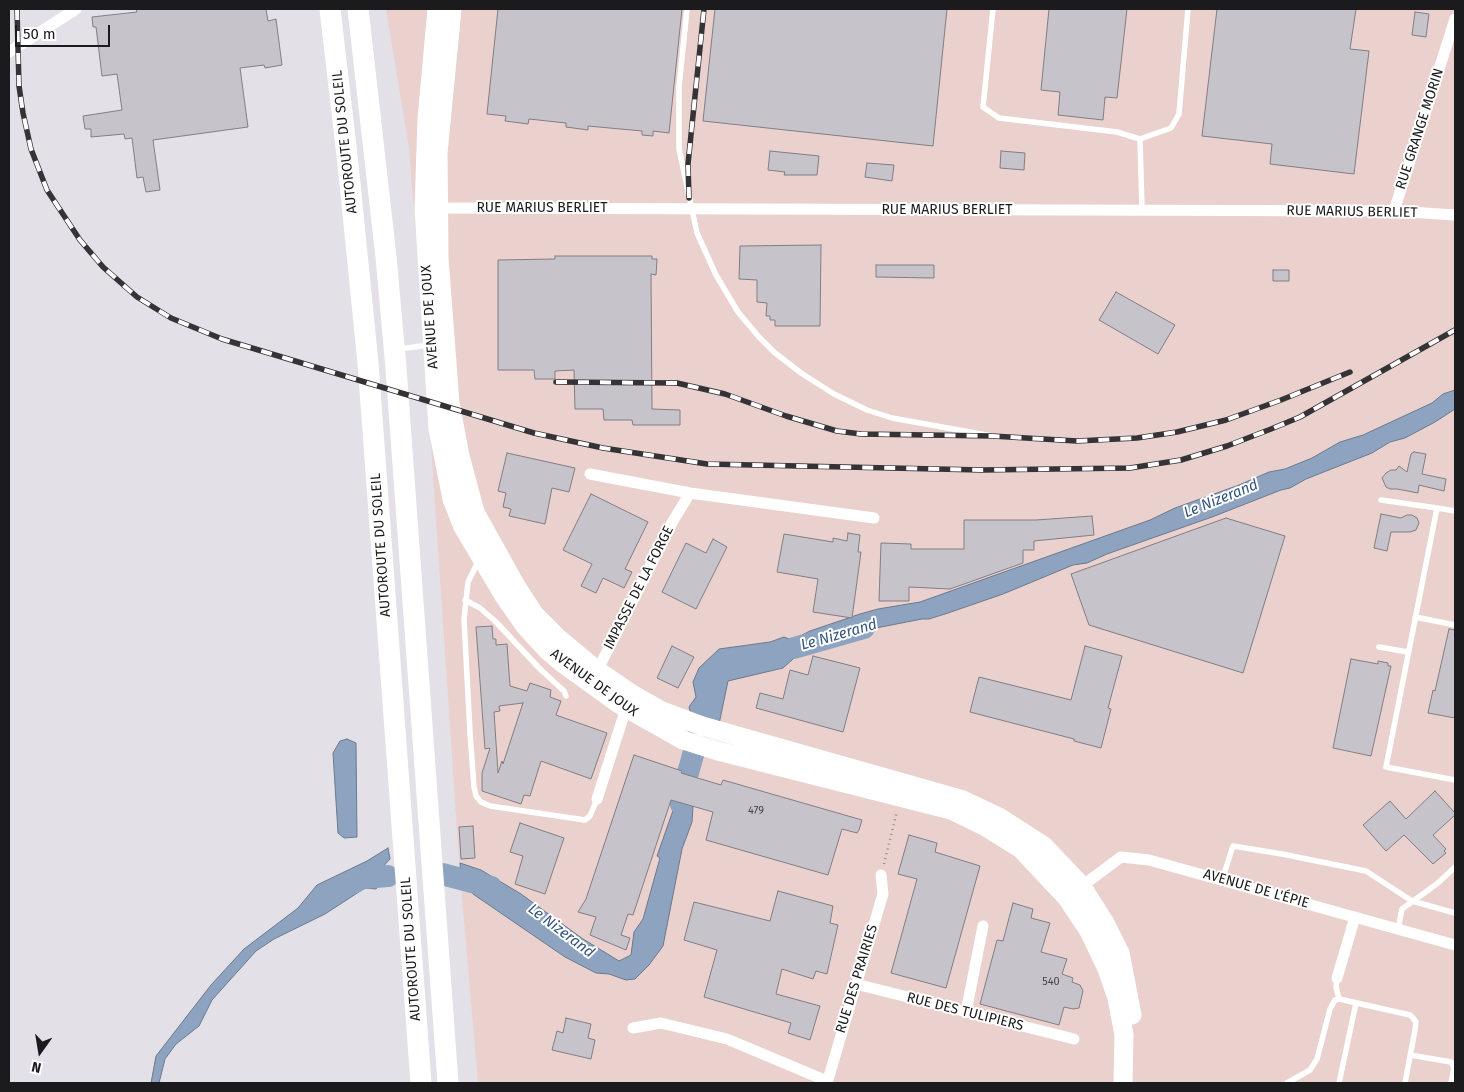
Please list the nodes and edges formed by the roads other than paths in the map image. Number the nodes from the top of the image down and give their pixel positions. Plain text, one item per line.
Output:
1 (76, 9) edge
2 (330, 9) edge
3 (358, 9) edge
4 (437, 9) edge
5 (452, 9) edge
6 (687, 9) edge
7 (993, 9) edge
8 (1188, 9) edge
9 (1455, 19) edge
10 (9, 52) edge
11 (1140, 139) junction
12 (431, 208) junction
13 (692, 208) junction
14 (1142, 210) junction
15 (1394, 211) junction
16 (1455, 215) edge
17 (432, 345) junction
18 (394, 349) junction
19 (992, 436) dead end
20 (590, 474) dead end
21 (690, 493) junction
22 (1381, 500) dead end
23 (1437, 508) junction
24 (1455, 511) edge
25 (874, 518) dead end
26 (488, 553) junction
27 (465, 600) junction
28 (1415, 617) junction
29 (1455, 625) edge
30 (1379, 646) dead end
31 (1408, 652) junction
32 (594, 677) junction
33 (566, 696) dead end
34 (629, 701) junction
35 (1455, 780) edge
36 (597, 799) joint
37 (1455, 867) edge
38 (881, 875) road end
39 (1222, 880) junction
40 (1081, 886) junction
41 (1067, 898) junction
42 (1412, 901) junction
43 (1455, 913) edge
44 (1355, 917) junction
45 (983, 926) dead end
46 (1398, 929) junction
47 (1455, 945) edge
48 (1337, 978) joint
49 (856, 984) junction
50 (1339, 999) junction
51 (1356, 1003) junction
52 (966, 1012) junction
53 (632, 1028) dead end
54 (1074, 1039) dead end
55 (1410, 1055) junction
56 (827, 1082) edge
57 (421, 1083) edge
58 (448, 1083) edge
59 (1123, 1083) edge
60 (1134, 1083) edge
61 (1288, 1083) edge
62 (1339, 1083) edge
63 (1405, 1083) edge
64 (1450, 1083) edge

1 - 10 street
2 - 57 highway, AUTOROUTE DU SOLEIL
3 - 18 highway, AUTOROUTE DU SOLEIL
4 - 12 main road, AVENUE DE JOUX
5 - 12 main road, AVENUE DE JOUX
6 - 13 lane
7 - 11 lane
8 - 11 lane
9 - 15 street, RUE GRANGE MORIN
11 - 14 lane
12 - 13 street, RUE MARIUS BERLIET
12 - 17 main road, AVENUE DE JOUX
12 - 26 main road, AVENUE DE JOUX
13 - 14 street, RUE MARIUS BERLIET
13 - 19 lane
14 - 15 street, RUE MARIUS BERLIET
15 - 16 street, RUE MARIUS BERLIET
17 - 18 lane
17 - 26 main road, AVENUE DE JOUX
18 - 58 highway, AUTOROUTE DU SOLEIL
20 - 21 street
21 - 25 street
21 - 32 street, IMPASSE DE LA FORGE
22 - 23 lane
23 - 24 lane
23 - 28 lane
26 - 27 lane
26 - 32 main road, AVENUE DE JOUX
27 - 33 lane
27 - 36 lane
28 - 29 lane
28 - 31 lane
30 - 31 lane
31 - 35 lane
32 - 34 main road, AVENUE DE JOUX
34 - 36 street
34 - 40 main road, AVENUE DE JOUX
34 - 41 main road, AVENUE DE JOUX
37 - 42 lane
38 - 49 street, RUE DES PRAIRIES
39 - 40 street, AVENUE DE L'ÉPIE
39 - 42 lane
39 - 44 street, AVENUE DE L'ÉPIE
40 - 41 street, AVENUE DE L'ÉPIE
40 - 60 main road, AVENUE DE JOUX
41 - 59 main road, AVENUE DE JOUX
42 - 43 lane
42 - 46 lane
44 - 46 street, AVENUE DE L'ÉPIE
44 - 48 street
45 - 52 street
46 - 47 street, AVENUE DE L'ÉPIE
48 - 50 lane
49 - 52 street, RUE DES TULIPIERS
49 - 56 street, RUE DES PRAIRIES
50 - 51 lane
50 - 61 lane
51 - 55 lane
51 - 62 lane
52 - 54 street, RUE DES TULIPIERS
53 - 56 street
55 - 63 lane
55 - 64 lane

